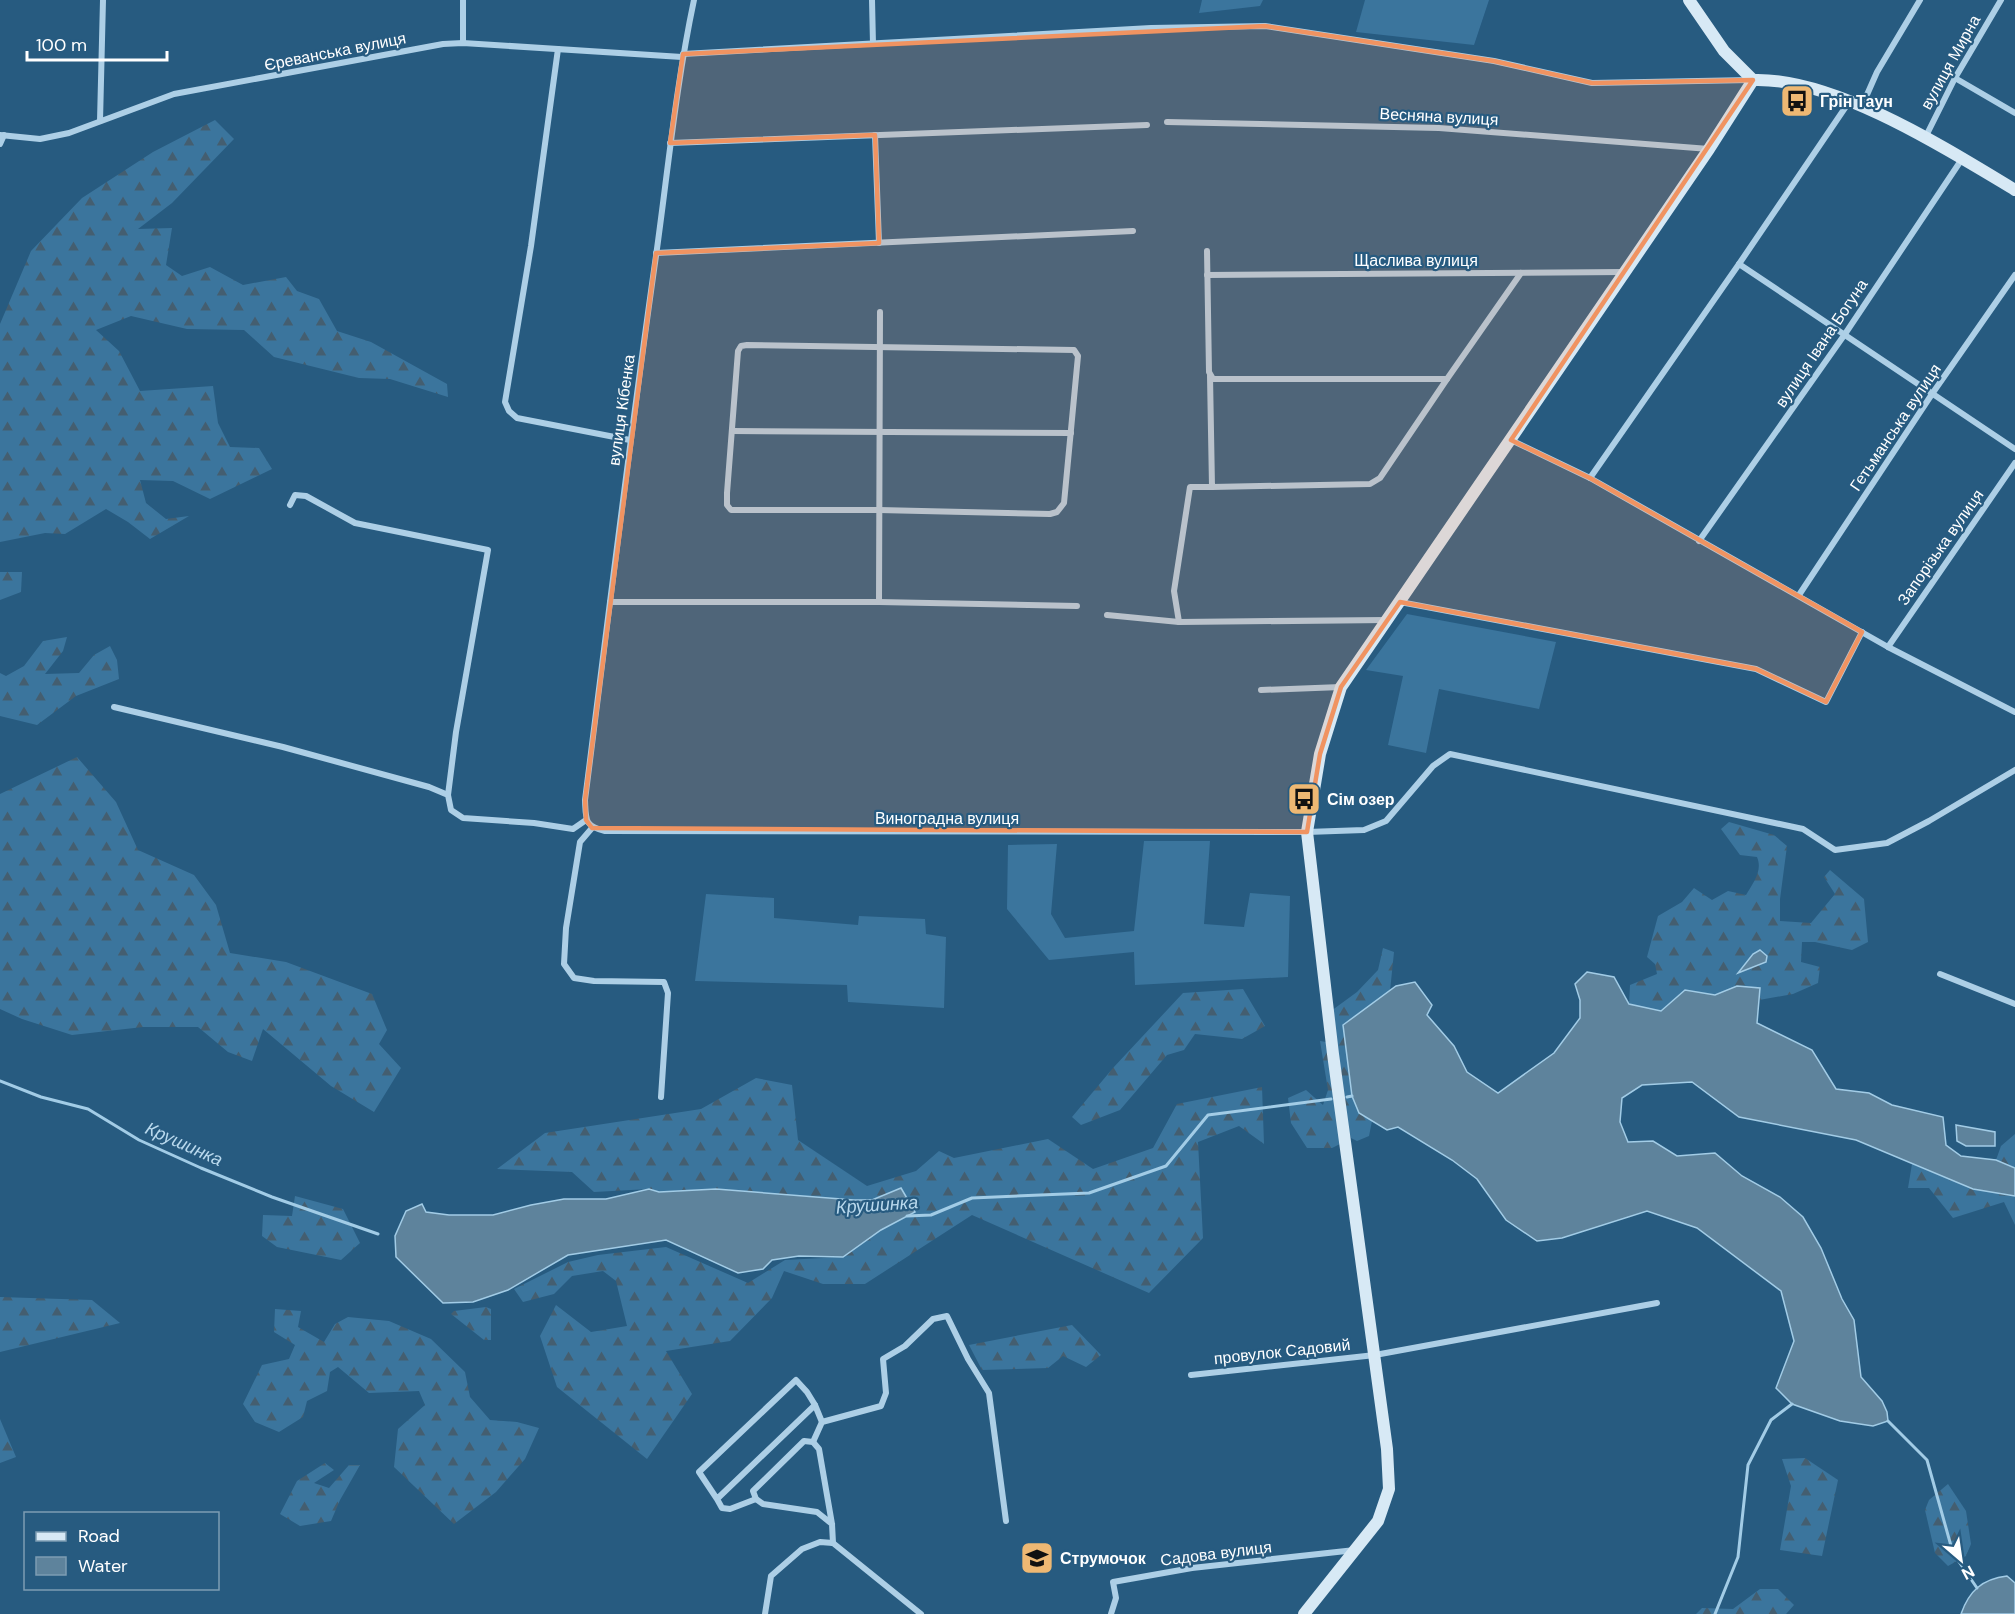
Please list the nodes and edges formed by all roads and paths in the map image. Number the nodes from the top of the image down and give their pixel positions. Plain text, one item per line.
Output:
1 (104, 0) edge
2 (463, 0) edge
3 (694, 0) edge
4 (872, 0) edge
5 (1689, 0) edge
6 (1920, 0) edge
7 (2001, 0) edge
8 (463, 43) junction
9 (873, 44) junction
10 (558, 49) junction
11 (683, 55) junction
12 (1955, 78) junction
13 (1753, 80) junction
14 (1849, 101) junction
15 (1862, 107) junction
16 (2015, 113) edge
17 (100, 121) junction
18 (1167, 122) dead end
19 (1147, 125) dead end
20 (2, 135) edge
21 (875, 135) junction
22 (1925, 138) junction
23 (670, 143) junction
24 (0, 144) edge
25 (1709, 149) junction
26 (1962, 159) junction
27 (2015, 190) edge
28 (1133, 231) dead end
29 (879, 243) junction
30 (1207, 251) dead end
31 (656, 252) junction
32 (1739, 264) junction
33 (1625, 272) junction
34 (1521, 273) junction
35 (1208, 275) junction
36 (2015, 275) edge
37 (880, 312) dead end
38 (1845, 334) junction
39 (880, 346) junction
40 (1210, 376) junction
41 (1447, 378) junction
42 (1932, 394) junction
43 (732, 431) junction
44 (880, 431) junction
45 (1071, 433) junction
46 (630, 440) junction
47 (1511, 440) junction
48 (2015, 449) edge
49 (2015, 463) edge
50 (1590, 478) junction
51 (1212, 487) junction
52 (290, 505) dead end
53 (879, 510) junction
54 (1699, 541) junction
55 (1799, 595) junction
56 (610, 602) junction
57 (879, 602) junction
58 (1400, 602) junction
59 (1077, 606) dead end
60 (1107, 615) dead end
61 (1388, 620) junction
62 (1179, 622) junction
63 (1862, 632) junction
64 (1888, 647) junction
65 (1341, 687) junction
66 (1261, 690) dead end
67 (114, 706) dead end
68 (2015, 712) edge
69 (2015, 770) edge
70 (448, 795) junction
71 (589, 824) junction
72 (1307, 832) junction
73 (1940, 975) dead end
74 (2015, 1004) edge
75 (661, 1097) dead end
76 (1657, 1303) dead end
77 (1375, 1355) junction
78 (1191, 1375) dead end
79 (815, 1405) junction
80 (822, 1422) junction
81 (813, 1442) junction
82 (717, 1499) junction
83 (756, 1499) junction
84 (1006, 1521) dead end
85 (832, 1524) junction
86 (833, 1543) junction
87 (1355, 1550) junction
88 (765, 1614) edge
89 (921, 1614) edge
90 (1111, 1614) edge
91 (1304, 1614) edge

1 - 17 street
2 - 8 street
3 - 11 street, вулиця Кібенка
4 - 9 street
5 - 13 street
6 - 15 street
7 - 12 street, вулиця Мирна
8 - 10 street, Єреванська вулиця
8 - 17 street, Єреванська вулиця
9 - 11 street, Єреванська вулиця
9 - 13 street, Єреванська вулиця
10 - 11 street, Єреванська вулиця
10 - 46 street
11 - 23 street, вулиця Кібенка
12 - 16 street
12 - 22 street, вулиця Мирна
13 - 14 street
13 - 25 street
14 - 15 street
14 - 32 street
15 - 22 street
17 - 20 street, Єреванська вулиця
18 - 25 street, Весняна вулиця
19 - 21 street
20 - 24 street
21 - 23 street
21 - 29 street
22 - 26 street
23 - 31 street, вулиця Кібенка
25 - 33 street
26 - 27 street
26 - 38 street, вулиця Івана Богуна
28 - 29 street
29 - 31 street
30 - 35 street
31 - 46 street, вулиця Кібенка
32 - 38 street
32 - 50 street
33 - 34 street, Щаслива вулиця
33 - 47 street
34 - 35 street, Щаслива вулиця
34 - 41 street
35 - 40 street
36 - 42 street, Гетьманська вулиця
37 - 39 street
38 - 42 street
38 - 54 street, вулиця Івана Богуна
39 - 43 street
39 - 44 street
39 - 45 street
40 - 41 street
40 - 51 street
41 - 51 street
42 - 48 street
42 - 55 street, Гетьманська вулиця
43 - 44 street
43 - 53 street
44 - 45 street
44 - 53 street
45 - 53 street
46 - 56 street, вулиця Кібенка
47 - 50 street
47 - 58 street
49 - 64 street, Запорізька вулиця
50 - 54 street
51 - 62 street
52 - 70 street
53 - 57 street
54 - 55 street
55 - 63 street
56 - 57 street
56 - 71 street, вулиця Кібенка
57 - 59 street
58 - 61 street
58 - 63 street
60 - 62 street
61 - 62 street
61 - 65 street
63 - 64 street
64 - 68 street
65 - 66 street
65 - 72 street
67 - 70 street
69 - 72 street, Виноградна вулиця
70 - 71 street
71 - 72 street, Виноградна вулиця
71 - 75 street
72 - 77 street
73 - 74 street
76 - 77 street, провулок Садовий
77 - 78 street, провулок Садовий
77 - 87 street
79 - 80 street
79 - 82 street
79 - 82 street
80 - 81 street
80 - 84 street
81 - 83 street
81 - 85 street
82 - 83 street
83 - 85 street
85 - 86 street
86 - 88 street
86 - 89 street
87 - 90 street, Садова вулиця
87 - 91 street

